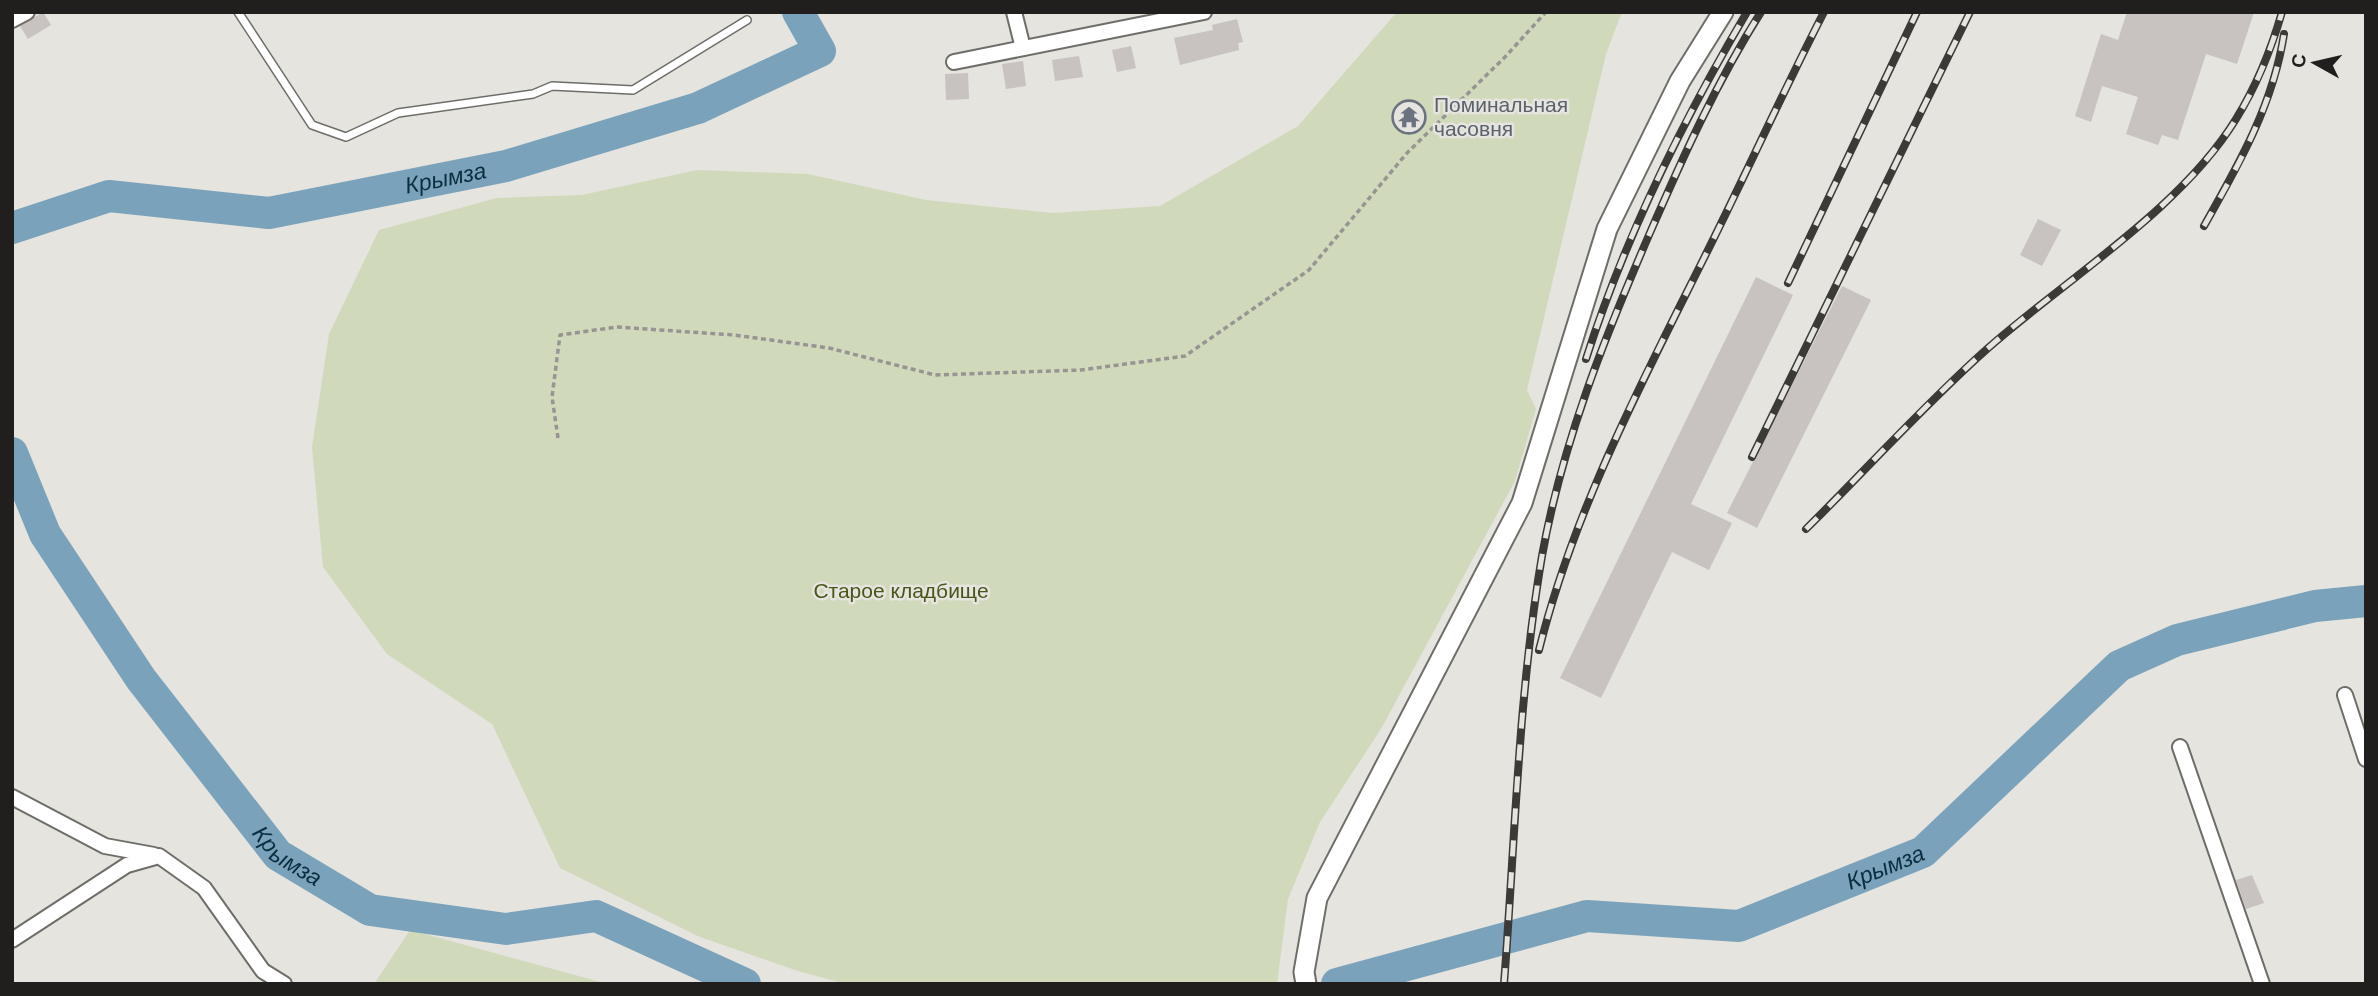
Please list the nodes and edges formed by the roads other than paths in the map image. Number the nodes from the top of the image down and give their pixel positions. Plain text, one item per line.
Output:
1 (27, 12) edge
2 (238, 12) edge
3 (1014, 12) edge
4 (1204, 12) edge
5 (1723, 12) edge
6 (12, 20) edge
7 (747, 20) dead end
8 (1023, 48) junction
9 (954, 62) dead end
10 (2344, 695) dead end
11 (2180, 747) dead end
12 (2366, 759) edge
13 (12, 797) edge
14 (159, 856) junction
15 (12, 940) edge
16 (1305, 978) edge
17 (284, 984) edge
18 (2262, 984) edge

1 - 6 street
2 - 7 lane
3 - 8 street
4 - 8 street
5 - 16 street
8 - 9 street
10 - 12 street
11 - 18 street
13 - 14 street
14 - 15 street
14 - 17 street

